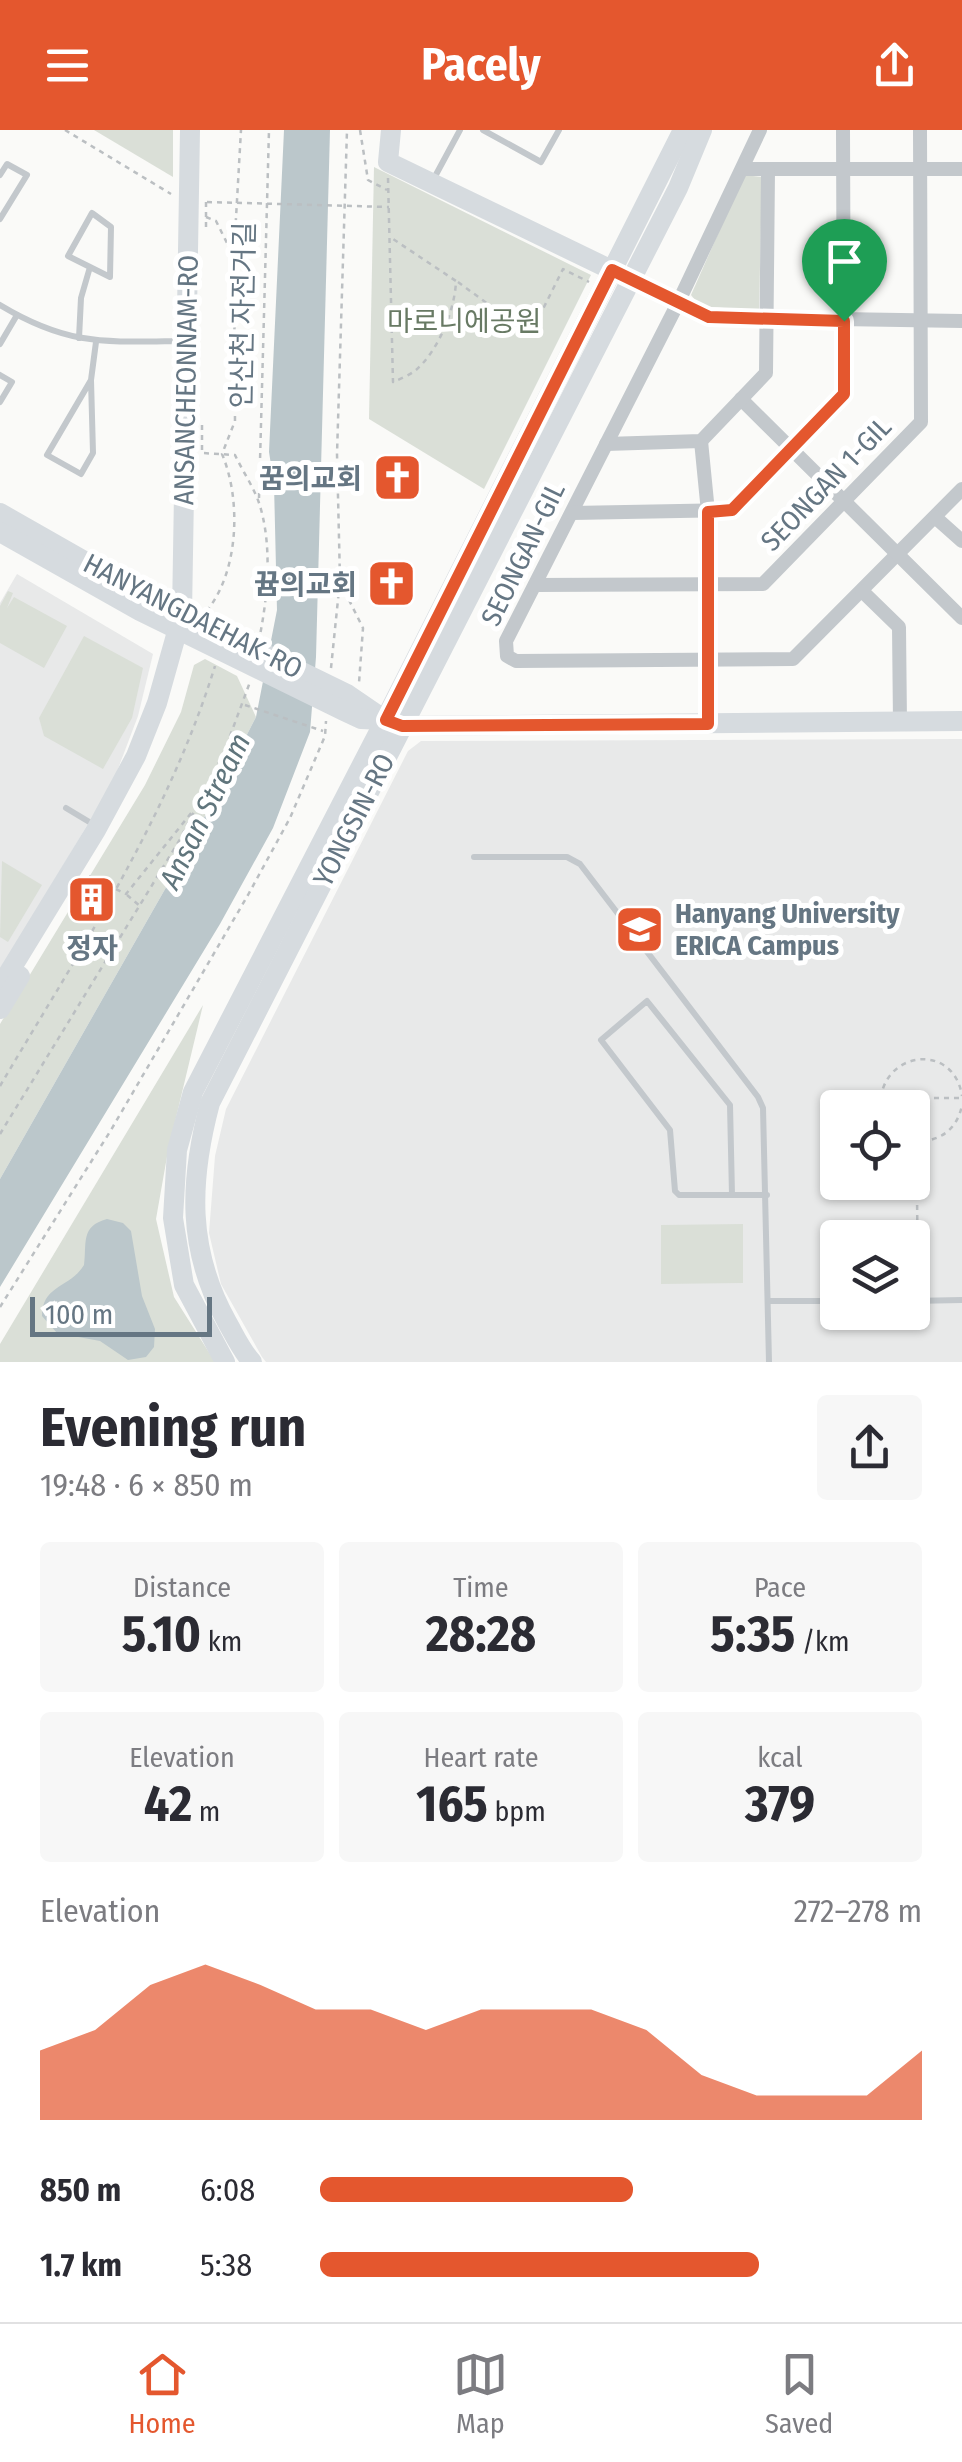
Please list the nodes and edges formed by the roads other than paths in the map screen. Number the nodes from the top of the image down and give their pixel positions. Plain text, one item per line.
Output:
1 (190, 130) edge
2 (391, 130) edge
3 (460, 130) edge
4 (483, 130) edge
5 (559, 130) edge
6 (682, 130) edge
7 (702, 130) edge
8 (760, 130) edge
9 (844, 130) edge
10 (920, 130) edge
11 (743, 169) junction
12 (768, 170) junction
13 (844, 170) junction
14 (920, 170) junction
15 (962, 170) edge
16 (0, 176) edge
17 (431, 184) junction
18 (0, 219) edge
19 (90, 267) junction
20 (615, 279) junction
21 (678, 303) junction
22 (0, 305) edge
23 (17, 315) junction
24 (768, 320) junction
25 (844, 321) junction
26 (962, 321) edge
27 (921, 322) junction
28 (80, 338) junction
29 (185, 340) junction
30 (96, 342) junction
31 (0, 344) edge
32 (0, 375) edge
33 (91, 380) junction
34 (741, 399) junction
35 (0, 402) edge
36 (702, 442) junction
37 (606, 444) junction
38 (793, 450) junction
39 (962, 489) edge
40 (845, 501) junction
41 (572, 512) junction
42 (708, 512) junction
43 (0, 514) edge
44 (934, 517) junction
45 (0, 532) edge
46 (962, 541) edge
47 (898, 554) junction
48 (535, 584) junction
49 (708, 584) junction
50 (862, 591) junction
51 (962, 618) edge
52 (187, 622) junction
53 (708, 659) junction
54 (900, 722) junction
55 (962, 722) edge
56 (394, 723) junction
57 (708, 724) junction
58 (66, 808) dead end
59 (102, 829) junction
60 (474, 856) dead end
61 (2, 980) edge
62 (0, 1009) edge
63 (732, 1195) junction
64 (767, 1195) junction
65 (930, 1300) edge
66 (962, 1300) edge
67 (769, 1301) junction
68 (820, 1301) edge
69 (224, 1362) edge
70 (252, 1362) edge
71 (769, 1362) edge

1 - 29 main road, ANSANCHEONNAM-RO
2 - 17 main road
3 - 17 lane
4 - 5 lane
6 - 20 main road
7 - 20 main road, YONGSIN-RO
8 - 11 street, SEONGAN-GIL
9 - 13 street
10 - 14 street, SEONGAN 1-GIL
11 - 12 street
11 - 21 street, SEONGAN-GIL
12 - 13 street
12 - 24 street
13 - 14 street
13 - 25 street
14 - 15 street
14 - 27 street, SEONGAN 1-GIL
16 - 18 lane
17 - 20 main road
19 - 19 lane
19 - 28 lane
20 - 21 street
20 - 56 main road, YONGSIN-RO
20 - 56 main road, YONGSIN-RO
21 - 24 street
21 - 37 street, SEONGAN-GIL
22 - 23 lane
23 - 28 lane
23 - 31 lane
24 - 25 street
24 - 34 street
25 - 27 street
25 - 38 street
26 - 27 street
27 - 40 street, SEONGAN 1-GIL
28 - 30 lane
29 - 30 lane
29 - 52 main road, ANSANCHEONNAM-RO
30 - 33 lane
32 - 35 lane
33 - 33 lane
34 - 36 street
34 - 38 street
36 - 37 street
36 - 42 street
37 - 41 street, SEONGAN-GIL
38 - 40 street
38 - 42 street
39 - 44 street, SEONGAN-GIL
40 - 47 street
40 - 49 street, SEONGAN 1-GIL
41 - 42 street
41 - 48 street, SEONGAN-GIL
42 - 49 street
43 - 52 main road, HANYANGDAEHAK-RO
44 - 46 street
44 - 47 street, SEONGAN-GIL
45 - 52 main road, HANYANGDAEHAK-RO
47 - 50 street, SEONGAN-GIL
47 - 51 street
48 - 49 street, SEONGAN 1-GIL
48 - 53 street, SEONGAN-GIL
49 - 53 street
50 - 53 street, SEONGAN-GIL
50 - 54 street
52 - 56 main road, HANYANGDAEHAK-RO
52 - 59 main road, ANSANCHEONNAM-RO
53 - 57 street
54 - 55 main road, HANYANGDAEHAK-RO
54 - 57 main road, HANYANGDAEHAK-RO
56 - 57 main road, HANYANGDAEHAK-RO
56 - 69 main road, YONGSIN-RO
56 - 70 main road, YONGSIN-RO
58 - 59 lane
59 - 61 main road, ANSANCHEONNAM-RO
59 - 62 main road, ANSANCHEONNAM-RO
60 - 64 lane
63 - 63 lane
63 - 64 lane
64 - 67 lane
65 - 66 lane
67 - 68 lane
67 - 71 lane

